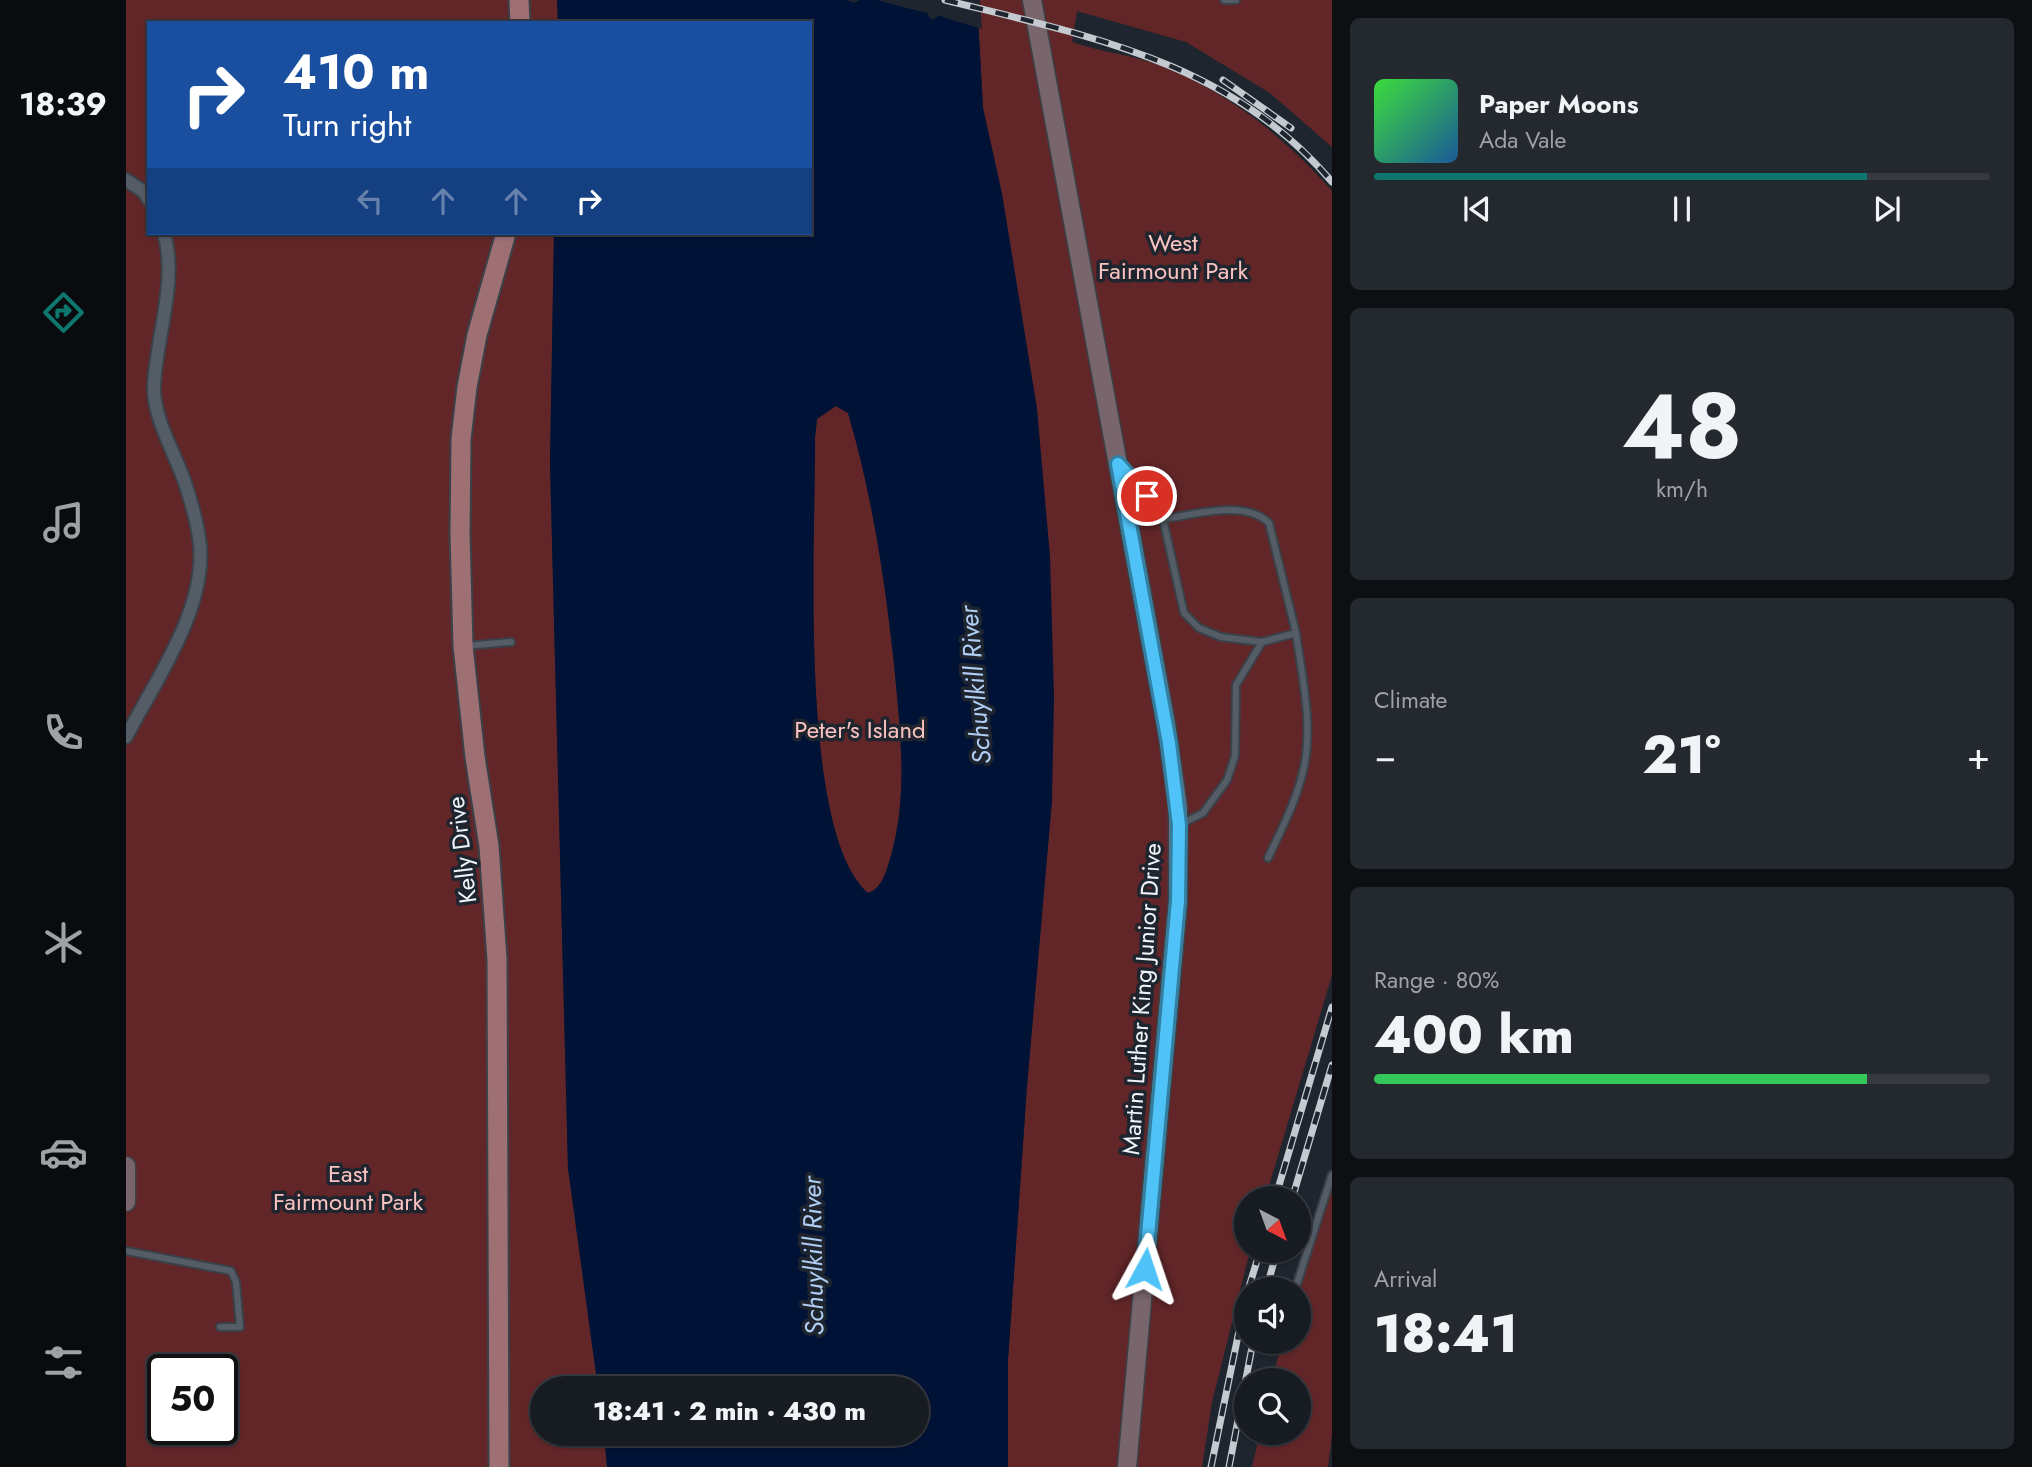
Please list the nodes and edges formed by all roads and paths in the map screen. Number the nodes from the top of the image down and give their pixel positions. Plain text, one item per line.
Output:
1 (519, 0) edge
2 (1032, 0) edge
3 (1224, 0) edge
4 (1236, 0) edge
5 (520, 21) edge
6 (126, 180) edge
7 (147, 197) edge
8 (164, 235) edge
9 (505, 235) edge
10 (1118, 464) junction
11 (1163, 519) junction
12 (1296, 633) junction
13 (512, 642) dead end
14 (1262, 642) junction
15 (463, 646) junction
16 (126, 737) edge
17 (1179, 825) junction
18 (1268, 858) dead end
19 (126, 1166) edge
20 (1332, 1175) edge
21 (126, 1202) edge
22 (126, 1251) edge
23 (1299, 1277) edge
24 (220, 1326) dead end
25 (499, 1467) edge
26 (1127, 1467) edge

1 - 5 main road
2 - 10 main road, Martin Luther King Junior Drive
3 - 4 lane
6 - 7 street
8 - 16 street
9 - 15 main road, Kelly Drive
10 - 11 lane
10 - 17 main road, Martin Luther King Junior Drive
11 - 12 lane
11 - 14 lane
12 - 14 lane
12 - 18 lane
13 - 15 lane
14 - 17 lane
15 - 25 main road, Kelly Drive
17 - 26 main road, Martin Luther King Junior Drive
19 - 21 main road
20 - 23 lane
22 - 24 lane

